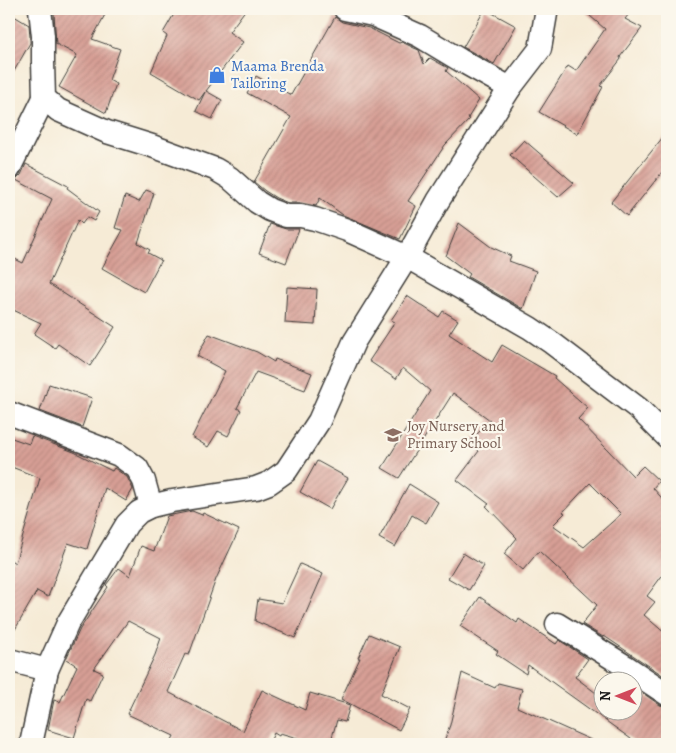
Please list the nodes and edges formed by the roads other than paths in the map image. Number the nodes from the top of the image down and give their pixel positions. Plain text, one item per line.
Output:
1 (40, 9) edge
2 (345, 9) edge
3 (546, 9) edge
4 (510, 88) junction
5 (44, 98) junction
6 (9, 169) edge
7 (406, 257) junction
8 (9, 413) edge
9 (667, 437) edge
10 (151, 506) junction
11 (557, 624) dead end
12 (9, 660) edge
13 (47, 670) junction
14 (667, 694) edge
15 (31, 744) edge

1 - 5 street
2 - 4 street
3 - 4 street
4 - 7 street
5 - 6 street
5 - 7 street
7 - 9 street
7 - 10 street
8 - 10 street
10 - 13 street
11 - 14 street
12 - 13 street
13 - 15 street

